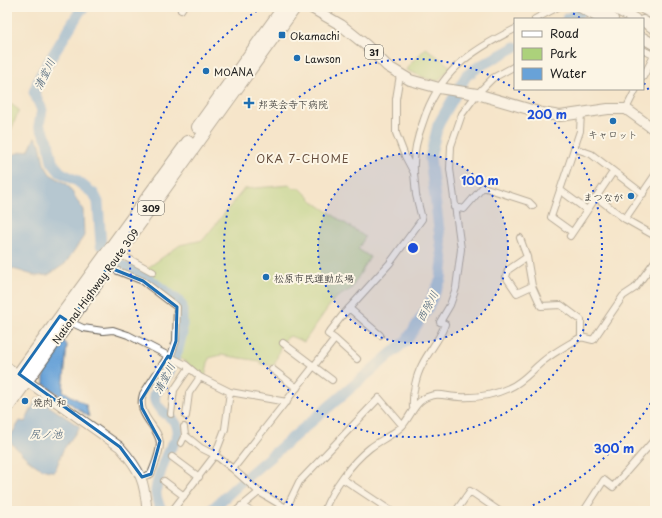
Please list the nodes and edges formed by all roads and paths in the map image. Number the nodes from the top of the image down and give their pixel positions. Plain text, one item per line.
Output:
1 (284, 7) edge
2 (295, 7) edge
3 (310, 7) edge
4 (558, 7) edge
5 (580, 7) edge
6 (593, 7) edge
7 (610, 14) edge
8 (641, 15) edge
9 (655, 17) edge
10 (537, 18) edge
11 (630, 18) edge
12 (644, 23) edge
13 (655, 29) edge
14 (514, 30) edge
15 (647, 42) edge
16 (655, 55) edge
17 (514, 67) edge
18 (644, 74) edge
19 (400, 75) junction
20 (440, 88) junction
21 (635, 90) edge
22 (475, 94) junction
23 (626, 108) junction
24 (581, 113) junction
25 (655, 130) edge
26 (574, 148) junction
27 (612, 172) junction
28 (414, 173) junction
29 (655, 175) edge
30 (560, 190) junction
31 (643, 194) junction
32 (596, 197) junction
33 (533, 206) dead end
34 (454, 207) junction
35 (587, 210) junction
36 (624, 219) junction
37 (655, 236) edge
38 (520, 238) dead end
39 (118, 253) junction
40 (528, 257) junction
41 (655, 261) edge
42 (108, 267) junction
43 (153, 272) dead end
44 (532, 286) junction
45 (349, 308) junction
46 (65, 319) junction
47 (380, 335) dead end
48 (581, 337) junction
49 (334, 339) junction
50 (283, 343) dead end
51 (169, 357) junction
52 (357, 358) dead end
53 (7, 366) edge
54 (187, 367) junction
55 (314, 367) junction
56 (272, 369) dead end
57 (23, 377) junction
58 (200, 377) junction
59 (332, 380) dead end
60 (297, 388) junction
61 (7, 390) edge
62 (230, 392) junction
63 (287, 402) junction
64 (413, 407) junction
65 (7, 408) edge
66 (171, 414) dead end
67 (186, 416) dead end
68 (402, 426) junction
69 (184, 427) dead end
70 (185, 435) junction
71 (655, 439) edge
72 (181, 443) dead end
73 (215, 456) junction
74 (172, 457) dead end
75 (234, 470) junction
76 (199, 477) junction
77 (142, 478) junction
78 (343, 479) junction
79 (164, 481) dead end
80 (258, 491) junction
81 (184, 496) junction
82 (241, 506) junction
83 (287, 510) edge
84 (147, 511) edge
85 (172, 511) edge
86 (236, 511) edge
87 (251, 511) edge
88 (324, 511) edge
89 (391, 511) edge
90 (456, 511) edge
91 (499, 511) edge
92 (584, 511) edge

1 - 46 highway, National Highway Route 309 / 309
2 - 39 highway, National Highway Route 309 / 309
3 - 19 main road, 31
4 - 10 street
5 - 7 main road
6 - 7 main road
7 - 8 main road
7 - 11 main road
8 - 9 street
12 - 13 main road
14 - 20 street
15 - 16 street
16 - 18 street
17 - 22 street
19 - 20 main road, 31
19 - 28 street
20 - 22 main road, 31
20 - 28 street
21 - 23 street
22 - 24 main road, 31
22 - 34 street
23 - 24 main road, 31
23 - 25 main road
24 - 26 street
26 - 27 street
26 - 30 street
27 - 31 street
27 - 32 street
28 - 45 street
29 - 31 street
30 - 35 street
30 - 35 street
31 - 36 street
32 - 35 street
32 - 36 street
33 - 34 street
34 - 64 street
36 - 37 street
38 - 40 street
39 - 42 highway, National Highway Route 309 / 309
39 - 43 street
40 - 44 street
40 - 44 street
41 - 48 street
42 - 46 highway, National Highway Route 309 / 309
42 - 51 street
44 - 48 street
45 - 47 street
45 - 49 street
46 - 51 street
46 - 57 highway, National Highway Route 309 / 309
48 - 64 street
49 - 52 street
49 - 55 street
50 - 55 street
51 - 54 street
51 - 77 street
53 - 57 street
54 - 58 street
54 - 66 street
55 - 59 street
55 - 60 street
56 - 60 street
57 - 61 highway, National Highway Route 309 / 309
57 - 65 highway, National Highway Route 309 / 309
57 - 77 street
58 - 62 street
58 - 67 street
60 - 63 street
62 - 63 street
62 - 73 street
63 - 75 street
64 - 68 street
68 - 78 street
68 - 83 street
69 - 70 street
70 - 72 street
70 - 73 street
71 - 92 street
73 - 75 street
73 - 76 street
74 - 76 street
75 - 80 street
76 - 81 street
77 - 84 street
78 - 88 street
78 - 89 street
79 - 81 street
80 - 82 street
80 - 83 street
81 - 85 street
82 - 86 street
82 - 87 street
90 - 91 street

